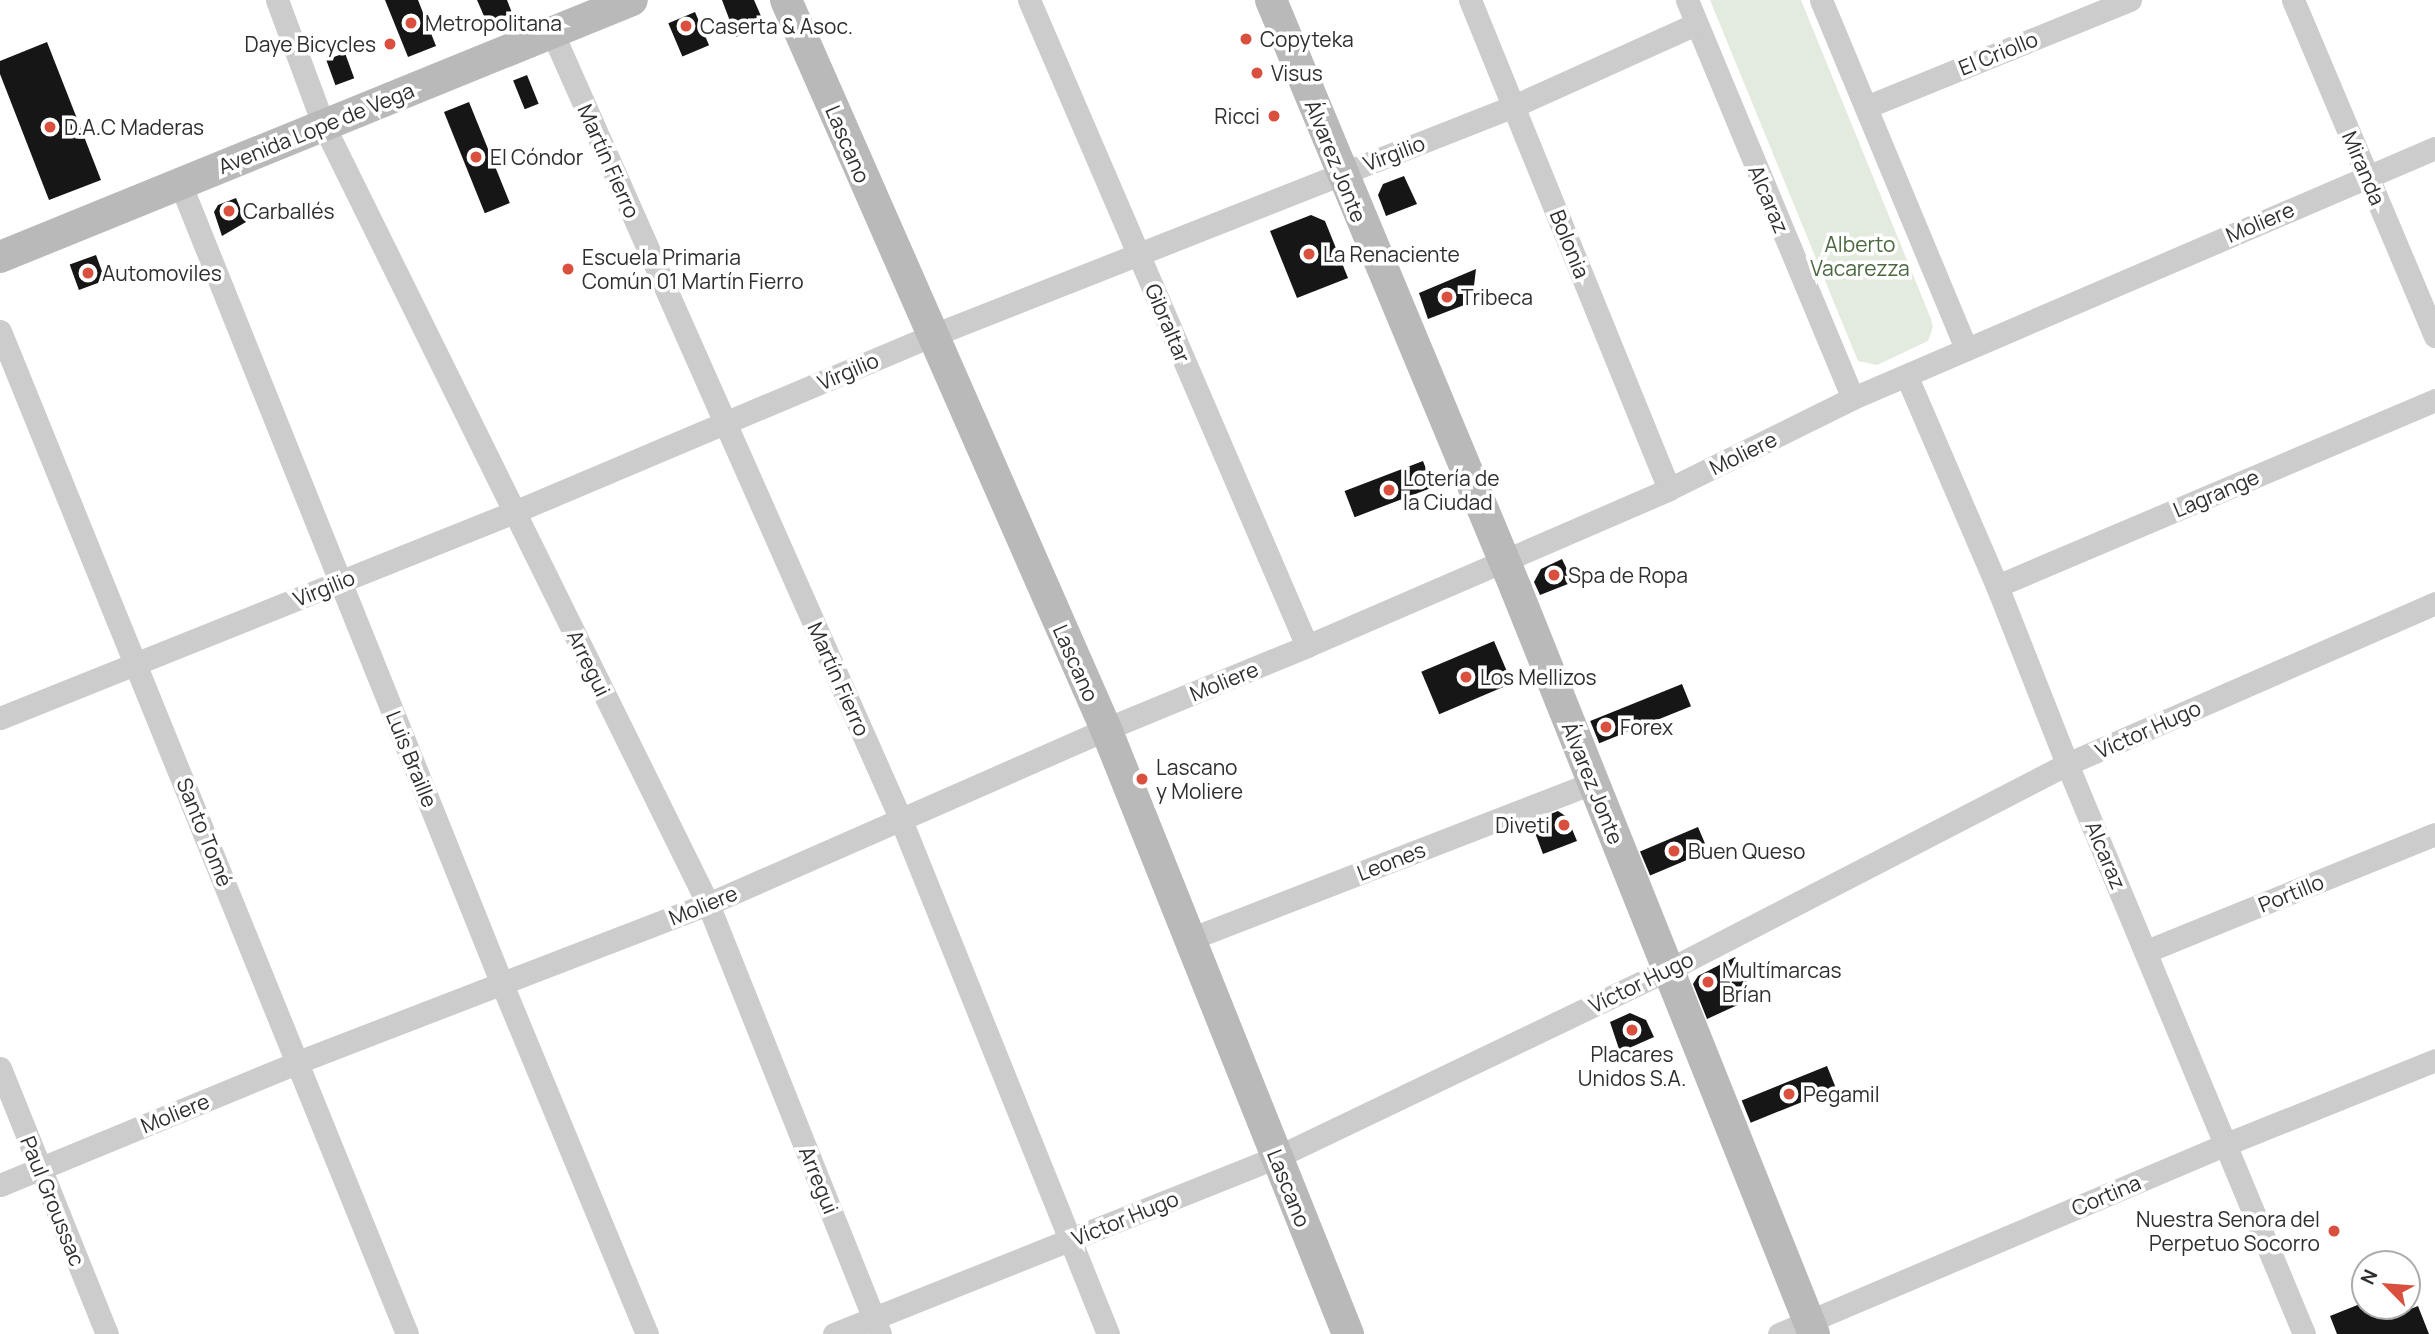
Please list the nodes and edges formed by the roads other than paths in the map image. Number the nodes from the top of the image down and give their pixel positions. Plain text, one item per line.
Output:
1 (277, 0) edge
2 (632, 0) edge
3 (786, 0) edge
4 (1029, 0) edge
5 (1271, 0) edge
6 (1470, 0) edge
7 (1687, 0) edge
8 (1821, 0) edge
9 (2130, 0) edge
10 (2293, 0) edge
11 (1696, 24) junction
12 (552, 32) junction
13 (1514, 106) junction
14 (1866, 107) junction
15 (323, 124) junction
16 (2435, 148) edge
17 (1341, 173) junction
18 (2367, 176) junction
19 (180, 183) junction
20 (1138, 254) junction
21 (0, 257) edge
22 (0, 331) edge
23 (2435, 335) edge
24 (931, 336) junction
25 (1966, 349) junction
26 (1907, 377) junction
27 (1853, 398) junction
28 (2435, 400) edge
29 (725, 423) junction
30 (1669, 489) junction
31 (514, 512) junction
32 (1503, 560) junction
33 (340, 582) junction
34 (1997, 586) junction
35 (2435, 603) edge
36 (1307, 646) junction
37 (136, 662) junction
38 (0, 718) edge
39 (1106, 729) junction
40 (2067, 764) junction
41 (1592, 783) junction
42 (901, 820) junction
43 (2435, 834) edge
44 (708, 904) junction
45 (1191, 939) junction
46 (2147, 951) junction
47 (1668, 970) junction
48 (502, 984) junction
49 (2435, 1060) edge
50 (298, 1062) junction
51 (0, 1068) edge
52 (2224, 1145) junction
53 (1277, 1157) junction
54 (40, 1168) junction
55 (0, 1185) edge
56 (1071, 1240) junction
57 (877, 1326) edge
58 (1812, 1328) edge
59 (107, 1334) edge
60 (407, 1334) edge
61 (647, 1334) edge
62 (834, 1334) edge
63 (1108, 1334) edge
64 (1348, 1334) edge
65 (1779, 1334) edge
66 (2304, 1334) edge

1 - 15 street, Arregui
2 - 12 street, Avenida Lope de Vega
3 - 24 street, Lascano
4 - 20 street, Gibraltar
5 - 17 street, Álvarez Jonte
6 - 13 street, Bolonia
7 - 11 street, Alcaraz
8 - 14 street
9 - 14 street, El Criollo
10 - 18 street, Miranda
11 - 13 street, Virgilio
11 - 27 street, Alcaraz
12 - 15 street, Avenida Lope de Vega
12 - 29 street, Martín Fierro
13 - 17 street, Virgilio
13 - 30 street, Bolonia
14 - 25 street
15 - 19 street, Avenida Lope de Vega
15 - 31 street, Arregui
16 - 18 street, Moliere
17 - 20 street, Virgilio
17 - 32 street, Álvarez Jonte
18 - 23 street, Miranda
18 - 25 street, Moliere
19 - 21 street, Avenida Lope de Vega
19 - 33 street, Luis Braille
20 - 24 street, Virgilio
20 - 36 street, Gibraltar
22 - 37 street, Santo Tomé
24 - 29 street, Virgilio
24 - 39 street, Lascano
25 - 26 street, Moliere
26 - 27 street, Moliere
26 - 34 street, Alcaraz
27 - 30 street, Moliere
28 - 34 street, Lagrange
29 - 31 street, Virgilio
29 - 42 street, Martín Fierro
30 - 32 street, Moliere
31 - 33 street, Virgilio
31 - 44 street, Arregui
32 - 36 street, Moliere
32 - 41 street, Álvarez Jonte
33 - 37 street, Virgilio
33 - 48 street, Luis Braille
34 - 40 street, Alcaraz
35 - 40 street, Víctor Hugo
36 - 39 street, Moliere
37 - 38 street, Virgilio
37 - 50 street, Santo Tomé
39 - 42 street, Moliere
39 - 45 street, Lascano
40 - 46 street, Alcaraz
40 - 47 street, Víctor Hugo
41 - 45 street, Leones
41 - 47 street, Álvarez Jonte
42 - 44 street, Moliere
42 - 56 street, Martín Fierro
43 - 46 street, Portillo
44 - 48 street, Moliere
44 - 57 street, Arregui
45 - 53 street, Lascano
46 - 52 street, Alcaraz
47 - 53 street, Víctor Hugo
47 - 58 street, Álvarez Jonte
48 - 50 street, Moliere
48 - 61 street, Luis Braille
49 - 52 street, Cortina
50 - 54 street, Moliere
50 - 60 street, Santo Tomé
51 - 54 street, Paul Groussac
52 - 58 street, Cortina
52 - 66 street, Alcaraz
53 - 56 street, Víctor Hugo
53 - 64 street, Lascano
54 - 55 street, Moliere
54 - 59 street, Paul Groussac
56 - 57 street, Víctor Hugo
56 - 63 street, Martín Fierro
57 - 62 street, Víctor Hugo
58 - 65 street, Cortina

